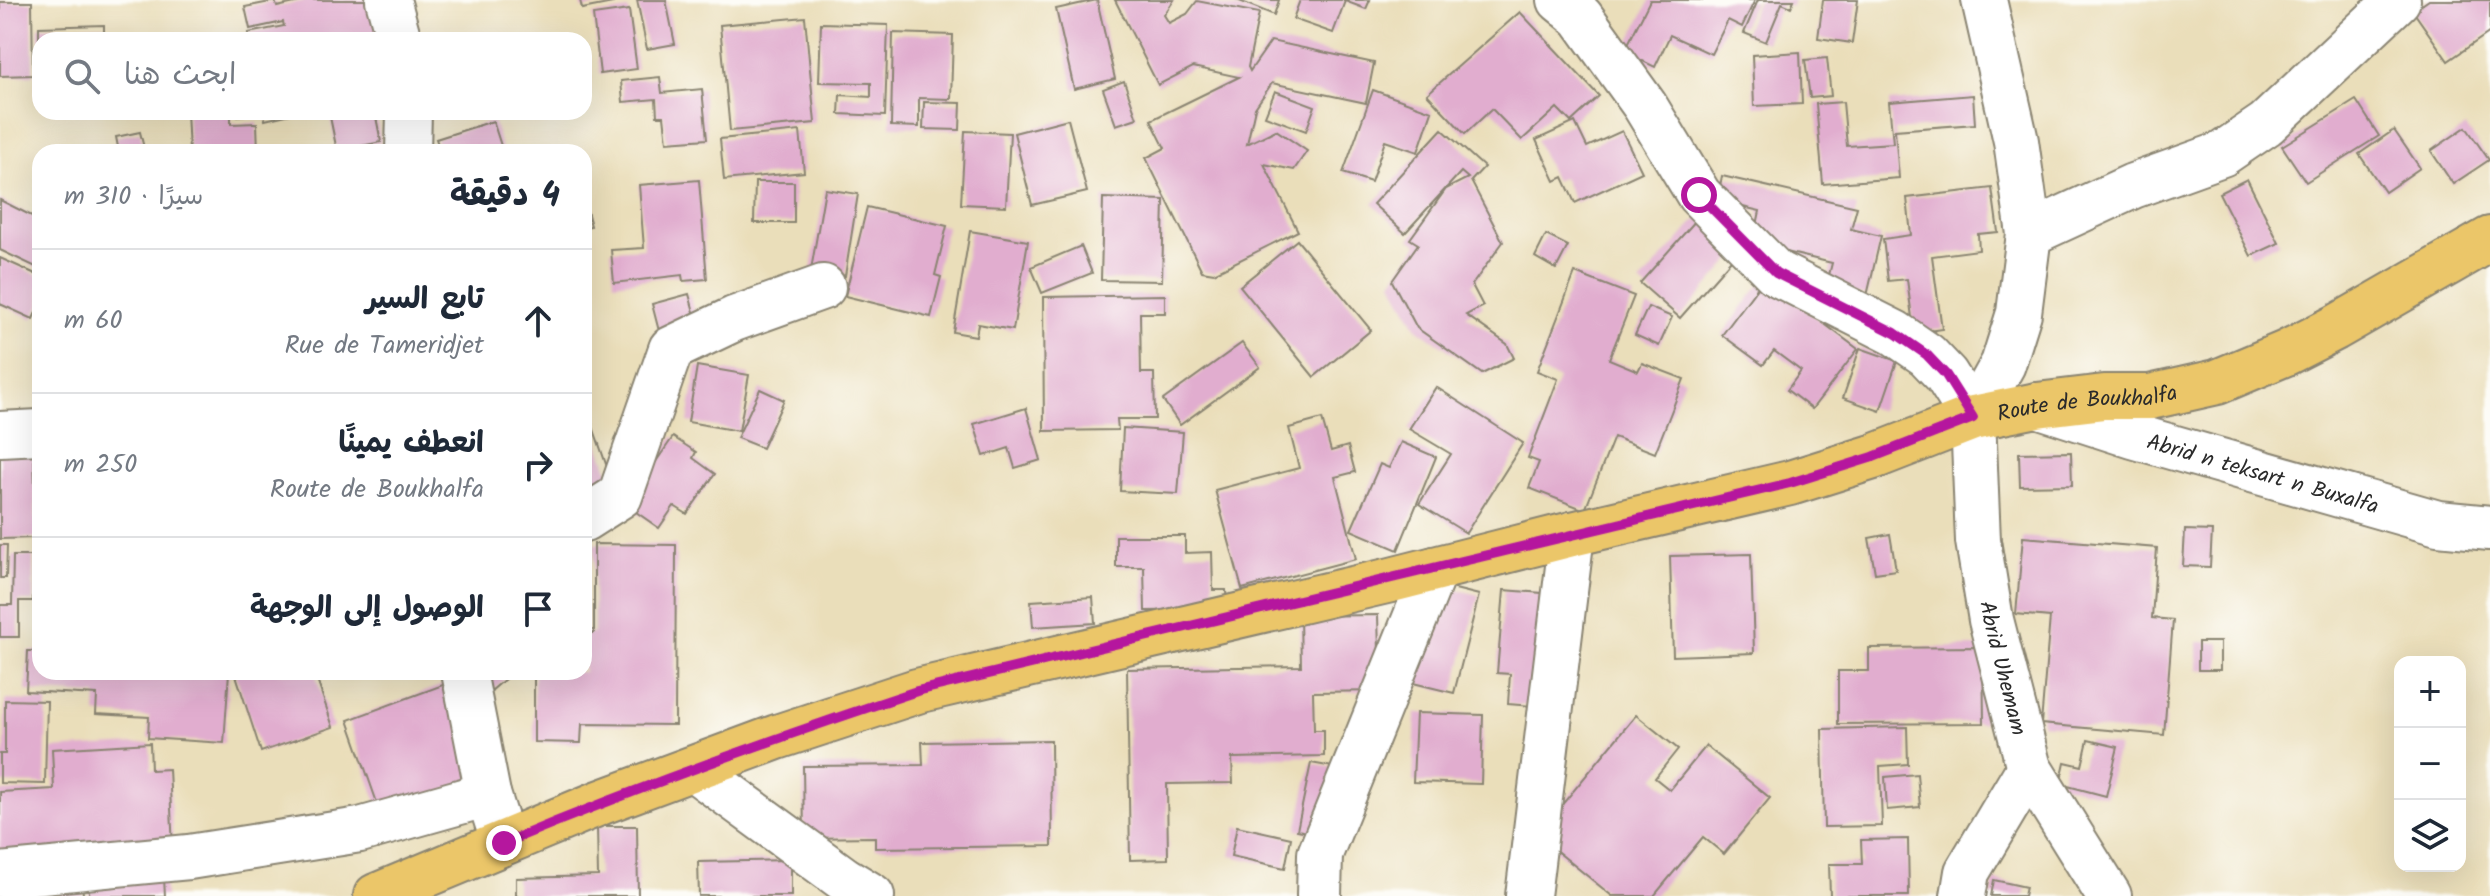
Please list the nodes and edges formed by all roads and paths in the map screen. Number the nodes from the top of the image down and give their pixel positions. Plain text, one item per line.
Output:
1 (388, 0) edge
2 (1560, 0) edge
3 (1984, 0) edge
4 (2398, 0) edge
5 (397, 32) edge
6 (409, 120) edge
7 (408, 144) edge
8 (2029, 234) junction
9 (2490, 239) edge
10 (823, 287) dead end
11 (2037, 405) junction
12 (1973, 418) junction
13 (32, 432) edge
14 (0, 434) edge
15 (592, 514) edge
16 (2490, 528) edge
17 (1572, 534) junction
18 (1435, 569) junction
19 (466, 680) edge
20 (2029, 768) junction
21 (695, 770) junction
22 (488, 794) junction
23 (504, 843) junction
24 (0, 875) edge
25 (376, 896) edge
26 (872, 896) edge
27 (1319, 896) edge
28 (1528, 896) edge
29 (1963, 896) edge
30 (2109, 896) edge

1 - 5 street
2 - 12 street
3 - 8 street
4 - 8 street
6 - 7 street
8 - 12 street
9 - 11 main road, Route de Boukhalfa
10 - 15 street
11 - 12 main road, Route de Boukhalfa
11 - 16 street, Abrid n teksart n Buxalfa
12 - 17 main road, Route de Boukhalfa
12 - 20 street, Abrid Uhemam
13 - 14 street
17 - 18 main road, Route de Boukhalfa
17 - 28 street
18 - 21 main road, Route de Boukhalfa
18 - 27 street
19 - 22 street
20 - 29 street
20 - 30 street, Abrid Uhemam
21 - 23 main road, Route de Boukhalfa
21 - 26 street
22 - 23 street
22 - 24 street
23 - 25 main road, Route de Boukhalfa

